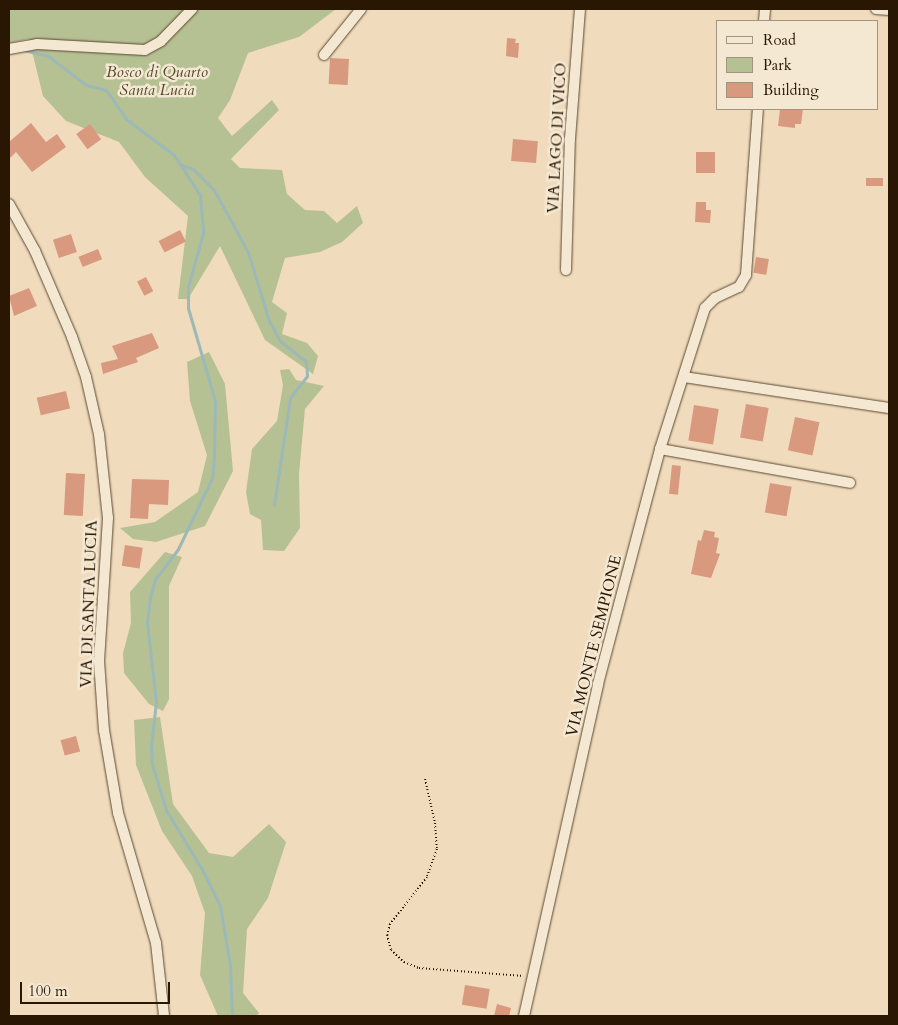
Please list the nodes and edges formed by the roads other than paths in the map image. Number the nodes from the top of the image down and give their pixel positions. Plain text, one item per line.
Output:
1 (192, 9) edge
2 (361, 9) edge
3 (580, 9) edge
4 (876, 9) edge
5 (889, 10) edge
6 (11, 48) edge
7 (324, 55) dead end
8 (758, 110) edge
9 (9, 204) edge
10 (566, 270) dead end
11 (684, 377) junction
12 (889, 408) edge
13 (660, 449) junction
14 (850, 483) dead end
15 (164, 1016) edge
16 (524, 1016) edge

1 - 6 street
2 - 7 street
3 - 10 street, VIA LAGO DI VICO
4 - 5 street
8 - 11 street, VIA MONTE SEMPIONE
9 - 15 street, VIA DI SANTA LUCIA
11 - 12 street
11 - 13 street, VIA MONTE SEMPIONE
13 - 14 street
13 - 16 street, VIA MONTE SEMPIONE

